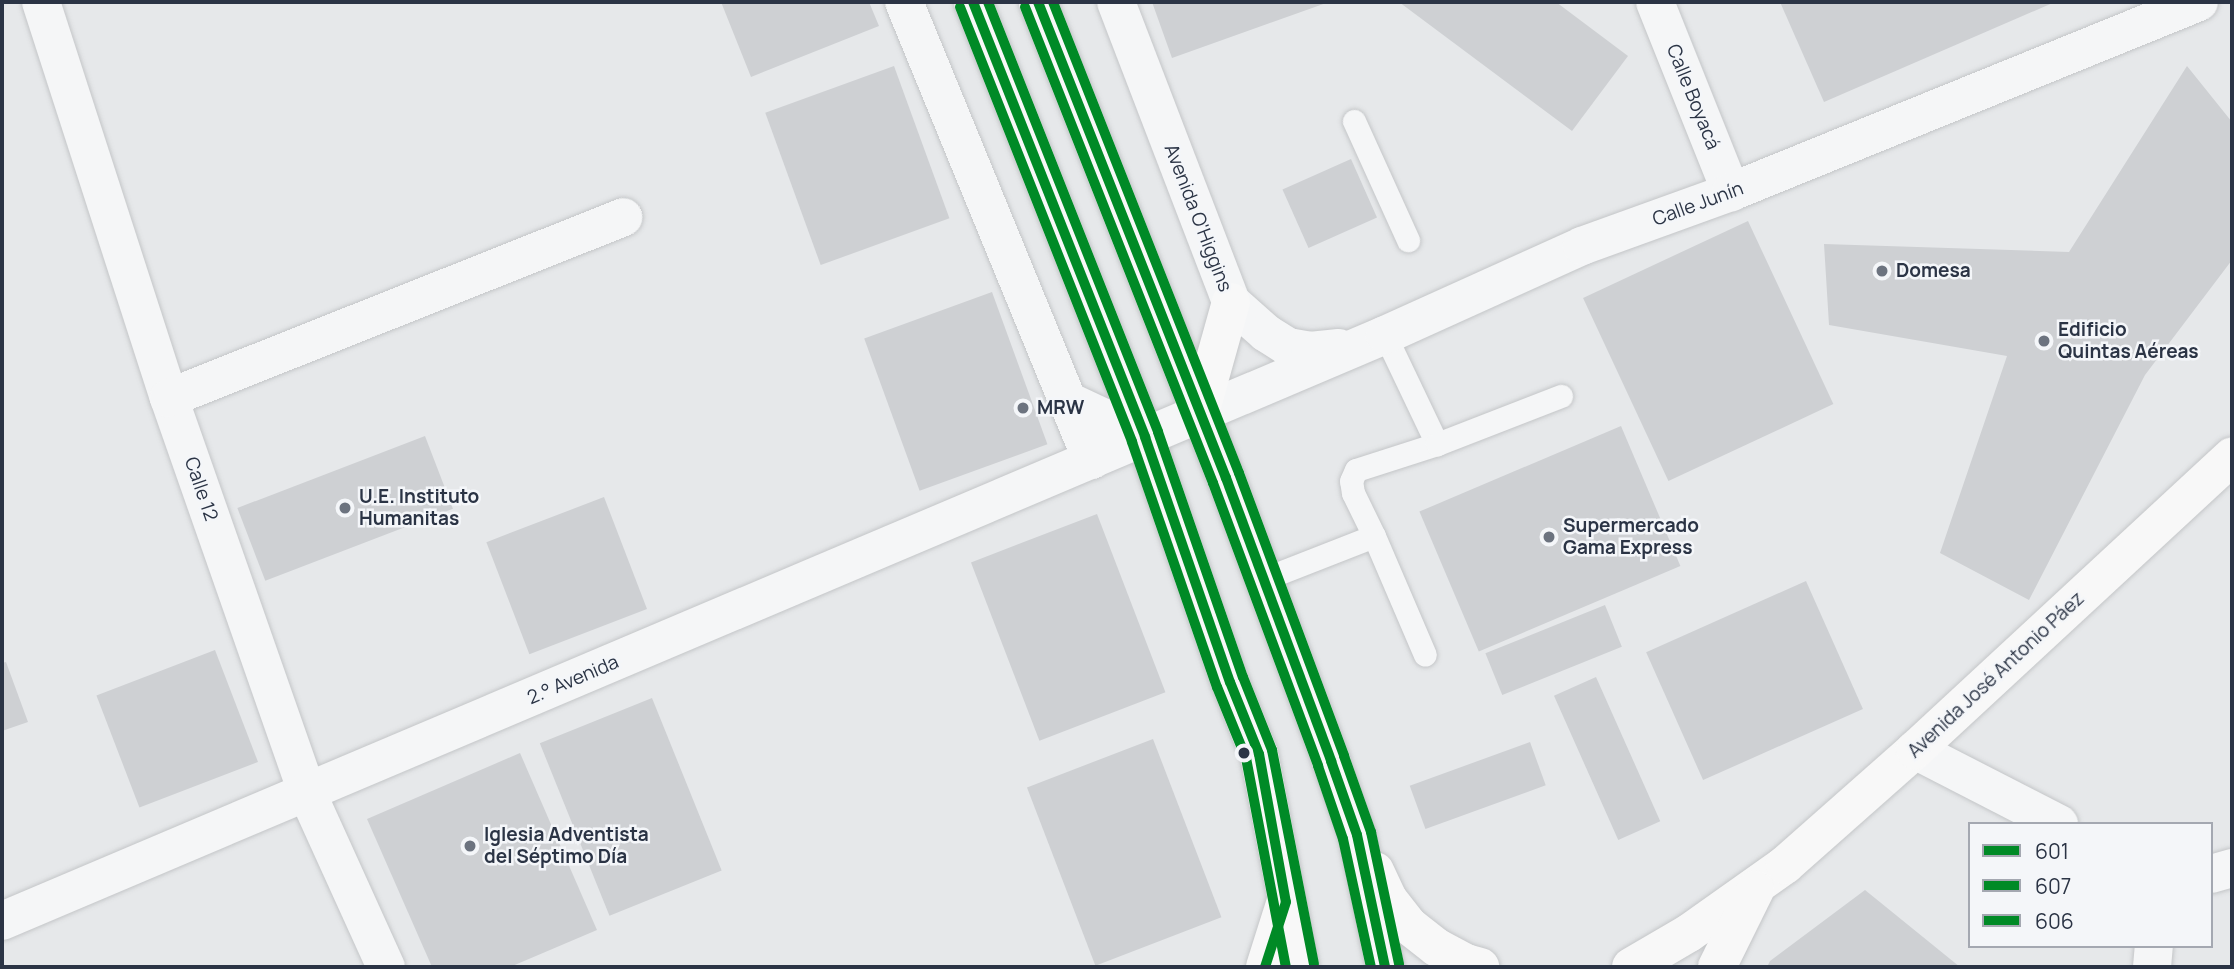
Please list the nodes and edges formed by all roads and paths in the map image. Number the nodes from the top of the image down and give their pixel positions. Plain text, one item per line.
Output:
1 (41, 2) edge
2 (904, 2) edge
3 (973, 2) edge
4 (1038, 2) edge
5 (1115, 2) edge
6 (1655, 2) edge
7 (2199, 2) edge
8 (1354, 121) dead end
9 (1731, 192) junction
10 (623, 217) dead end
11 (1408, 240) dead end
12 (1231, 303) junction
13 (1370, 340) junction
14 (1561, 396) dead end
15 (169, 398) junction
16 (1066, 400) junction
17 (1200, 413) junction
18 (1144, 438) junction
19 (1437, 444) junction
20 (2232, 456) edge
21 (1093, 460) junction
22 (1374, 536) junction
23 (1264, 579) junction
24 (1425, 655) dead end
25 (1915, 750) junction
26 (307, 793) junction
27 (2055, 822) edge
28 (1357, 835) junction
29 (2232, 868) edge
30 (2213, 873) edge
31 (1756, 888) junction
32 (1286, 902) junction
33 (2, 921) edge
34 (2154, 948) edge
35 (386, 967) edge
36 (1265, 967) edge
37 (1300, 967) edge
38 (1385, 967) edge
39 (1480, 967) edge
40 (1631, 967) edge
41 (1687, 967) edge
42 (1717, 967) edge
43 (2152, 967) edge

1 - 15 street, Calle 12
2 - 16 street
3 - 18 main road
4 - 17 main road
5 - 12 street, Avenida O'Higgins
6 - 9 street, Calle Boyacá
7 - 9 street, Calle Junín
8 - 11 lane
9 - 13 street, Calle Junín
10 - 15 street
12 - 13 street, Avenida O'Higgins
12 - 17 main road
13 - 17 street, Calle Junín
13 - 19 lane
14 - 19 lane
15 - 26 street, Calle 12
16 - 18 street
16 - 21 street
17 - 18 street, Calle Junín
17 - 23 main road
18 - 21 street, 2.° Avenida
18 - 32 main road
19 - 22 lane
20 - 25 main road, Avenida José Antonio Páez
21 - 26 street, 2.° Avenida
22 - 23 lane
22 - 24 lane
23 - 28 main road
25 - 27 street
25 - 31 main road, Avenida José Antonio Páez
26 - 33 street, 2.° Avenida
26 - 35 street, Calle 12
28 - 38 main road
28 - 39 main road
29 - 30 street
31 - 40 main road, Avenida José Antonio Páez
31 - 41 main road, Avenida José Antonio Páez
31 - 42 main road
32 - 36 main road
32 - 37 main road
34 - 43 street

